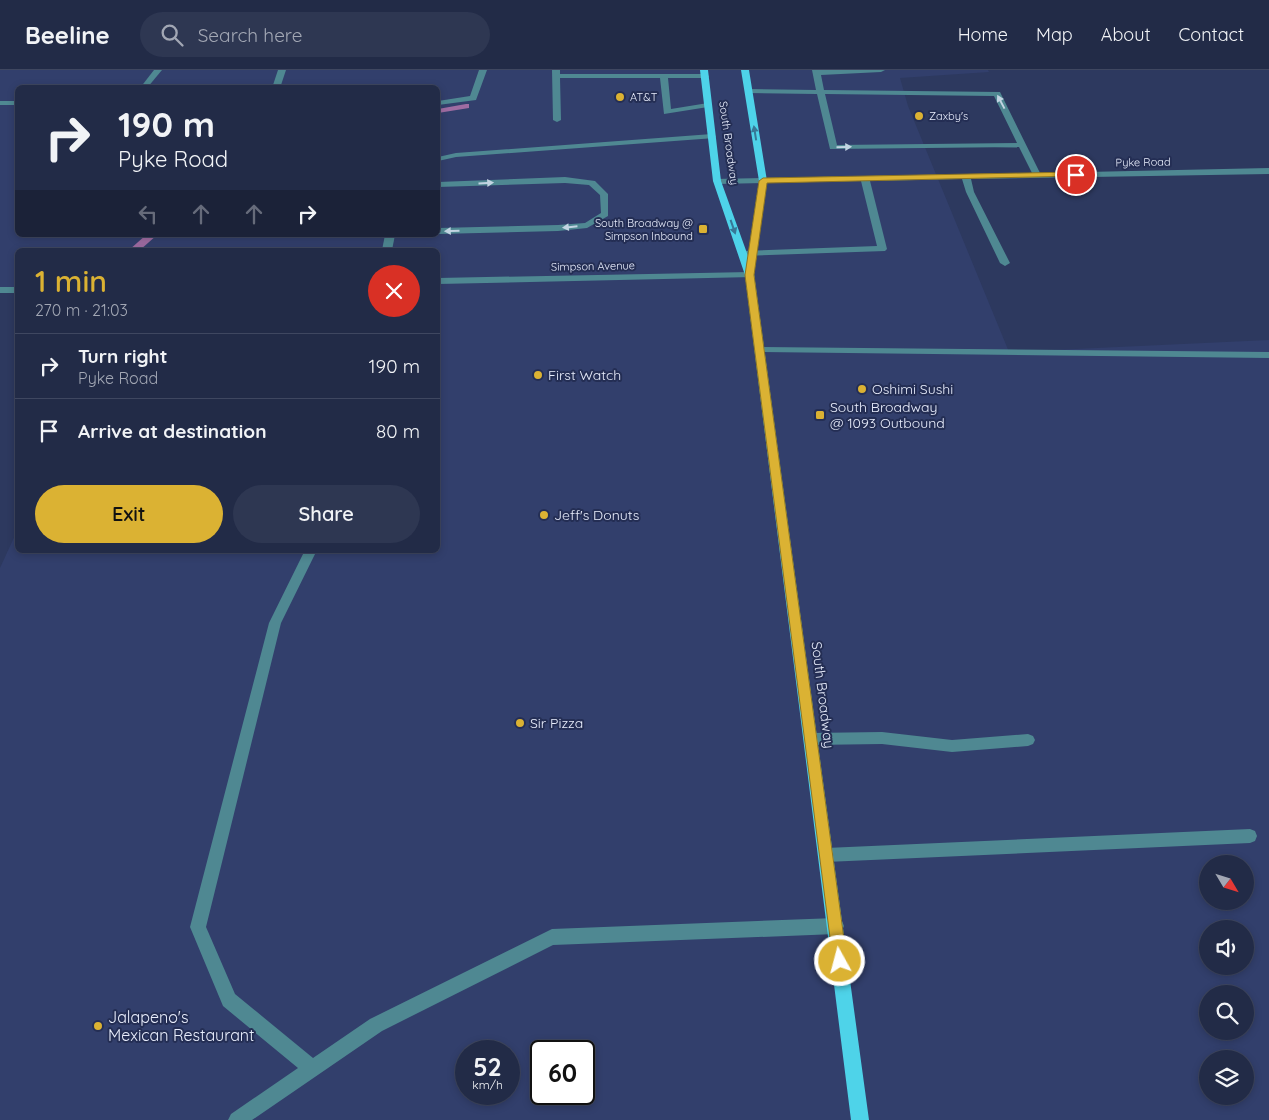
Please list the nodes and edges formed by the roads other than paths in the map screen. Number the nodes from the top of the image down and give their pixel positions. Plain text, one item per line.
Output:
1 (158, 70) edge
2 (282, 70) edge
3 (483, 70) edge
4 (745, 70) edge
5 (881, 70) edge
6 (817, 71) edge
7 (556, 73) edge
8 (704, 73) edge
9 (664, 76) junction
10 (146, 85) edge
11 (277, 85) edge
12 (749, 91) junction
13 (822, 93) junction
14 (0, 103) edge
15 (15, 103) edge
16 (440, 103) edge
17 (708, 106) junction
18 (557, 120) dead end
19 (712, 136) junction
20 (1023, 145) junction
21 (440, 159) edge
22 (1269, 171) edge
23 (1037, 175) junction
24 (966, 177) junction
25 (865, 179) junction
26 (717, 181) junction
27 (763, 181) junction
28 (440, 186) edge
29 (440, 232) edge
30 (748, 254) junction
31 (1005, 263) dead end
32 (750, 275) junction
33 (440, 281) edge
34 (0, 290) edge
35 (15, 290) edge
36 (760, 350) junction
37 (1269, 355) edge
38 (310, 553) edge
39 (811, 739) junction
40 (1028, 740) dead end
41 (1250, 836) dead end
42 (826, 855) junction
43 (836, 926) junction
44 (313, 1069) junction
45 (237, 1120) edge
46 (860, 1120) edge

1 - 10 street
2 - 11 street
3 - 16 street
4 - 12 main road, South Broadway
5 - 6 street
6 - 13 street
7 - 9 street
7 - 18 street
8 - 9 street
8 - 17 main road, South Broadway
9 - 17 street
12 - 13 street
27 -> 12 main road, South Broadway
20 -> 13 street
13 -> 20 street
14 - 15 street
17 - 19 main road, South Broadway
19 - 21 street
19 - 26 main road, South Broadway
20 - 23 street
22 - 23 street, Pyke Road
23 - 24 street, Pyke Road
24 - 25 street, Pyke Road
24 - 31 street
25 - 27 street, Pyke Road
25 - 30 street
26 - 27 street, Pyke Road
26 -> 30 main road, South Broadway
27 - 30 main road, South Broadway
28 -> 29 street
30 - 32 main road, South Broadway
32 - 33 street, Simpson Avenue
32 - 36 main road, South Broadway
34 - 35 street
36 - 37 street
36 - 39 main road, South Broadway
38 - 44 street
39 - 40 street
39 - 42 main road, South Broadway
41 - 42 street
42 - 43 main road, South Broadway
43 - 44 street
43 - 46 main road, South Broadway
44 - 45 street

